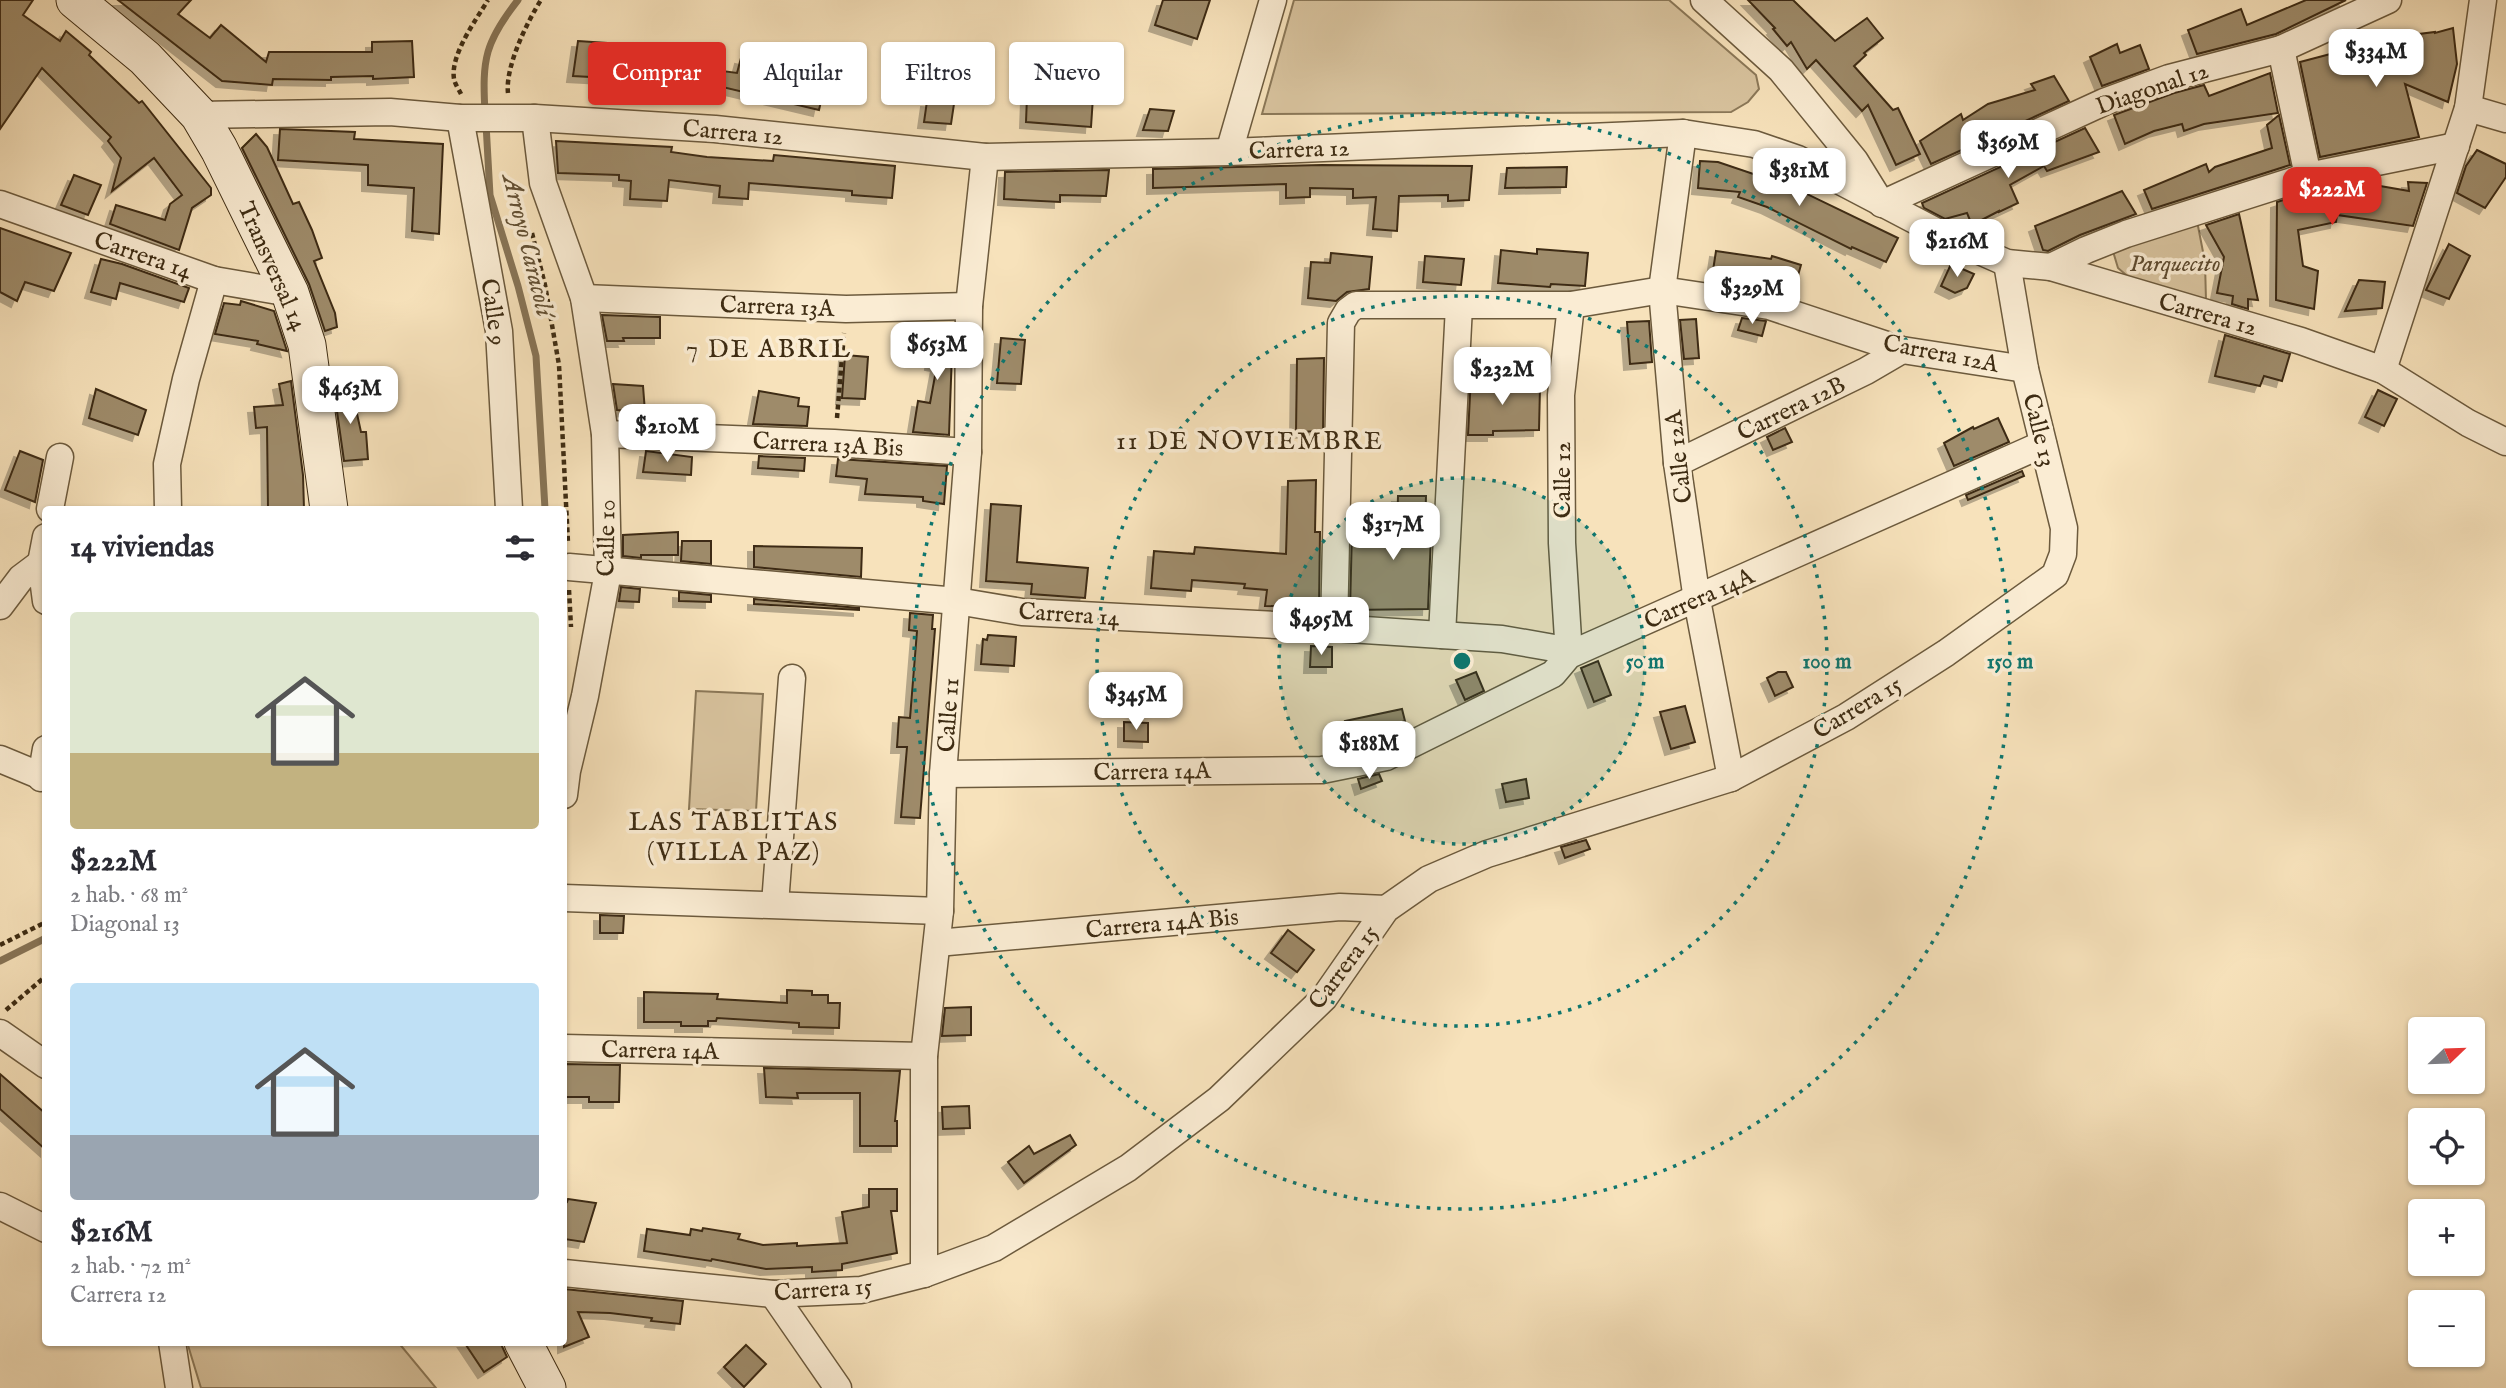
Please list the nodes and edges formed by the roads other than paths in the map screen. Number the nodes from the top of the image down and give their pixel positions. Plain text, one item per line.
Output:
1 (75, 0) edge
2 (1273, 0) edge
3 (1704, 0) edge
4 (2388, 0) edge
5 (2483, 0) edge
6 (2281, 49) junction
7 (2468, 108) junction
8 (496, 113) junction
9 (199, 115) junction
10 (1822, 118) junction
11 (2506, 119) edge
12 (1683, 133) junction
13 (2456, 146) junction
14 (1229, 152) junction
15 (985, 157) junction
16 (1798, 159) junction
17 (2308, 176) junction
18 (0, 204) edge
19 (1882, 204) junction
20 (2007, 263) junction
21 (2051, 267) junction
22 (214, 280) junction
23 (1661, 290) junction
24 (290, 293) junction
25 (584, 298) junction
26 (1571, 305) junction
27 (969, 306) junction
28 (1459, 306) junction
29 (1902, 350) junction
30 (2025, 369) junction
31 (2383, 370) junction
32 (605, 434) junction
33 (2506, 442) edge
34 (2043, 444) junction
35 (968, 452) junction
36 (60, 457) dead end
37 (1677, 463) junction
38 (51, 506) edge
39 (168, 506) edge
40 (329, 506) edge
41 (509, 506) edge
42 (2063, 554) joint
43 (42, 558) edge
44 (41, 563) junction
45 (569, 567) road end
46 (42, 571) edge
47 (608, 572) junction
48 (1697, 600) junction
49 (957, 601) junction
50 (0, 606) edge
51 (1334, 628) junction
52 (1442, 635) junction
53 (1569, 655) junction
54 (792, 678) dead end
55 (0, 760) edge
56 (567, 771) edge
57 (943, 774) junction
58 (42, 778) edge
59 (1731, 778) junction
60 (567, 898) edge
61 (775, 904) junction
62 (1386, 909) junction
63 (940, 911) junction
64 (937, 943) junction
65 (0, 1033) edge
66 (567, 1048) edge
67 (924, 1056) junction
68 (42, 1062) edge
69 (0, 1206) edge
70 (42, 1227) edge
71 (567, 1273) edge
72 (924, 1274) junction
73 (773, 1294) junction
74 (173, 1346) edge
75 (525, 1346) edge
76 (832, 1385) edge
77 (180, 1388) edge
78 (547, 1388) edge

1 - 9 street
2 - 14 street
3 - 10 street
4 - 6 street, Diagonal 12
5 - 7 street
6 - 17 street
6 - 19 street, Diagonal 12
7 - 11 street
7 - 13 street
8 - 9 street, Carrera 12
8 - 15 street, Carrera 12
8 - 25 street, Calle 10
8 - 41 street, Calle 9
9 - 24 street, Transversal 14
10 - 16 street
10 - 19 street
12 - 14 street, Carrera 12
12 - 16 street, Carrera 12
12 - 23 street, Calle 12A
13 - 17 street
13 - 31 street
14 - 15 street, Carrera 12
15 - 27 street, Calle 11
16 - 19 street, Carrera 12
17 - 21 street
18 - 22 street, Carrera 14
19 - 20 street, Carrera 12
20 - 21 street, Carrera 12
20 - 30 street, Calle 13
21 - 31 street, Carrera 12
22 - 24 street, Carrera 14
22 - 39 street
23 - 26 street, Carrera 12A
23 - 29 street, Carrera 12A
23 - 37 street, Calle 12A
24 - 40 street, Transversal 14
25 - 27 street, Carrera 13A
25 - 32 street, Calle 10
26 - 28 street, Carrera 12A
26 - 53 street, Calle 12
27 - 35 street, Calle 11
28 - 51 street, Carrera 12A
28 - 52 street
29 - 30 street, Carrera 12A
29 - 37 street, Carrera 12B
30 - 34 street, Calle 13
31 - 33 street, Carrera 12
32 - 35 street, Carrera 13A Bis
32 - 47 street, Calle 10
34 - 42 street, Calle 13
34 - 48 street, Carrera 14A
35 - 49 street, Calle 11
36 - 38 street
37 - 48 street, Calle 12A
42 - 59 street, Carrera 15
43 - 44 street
44 - 46 street
44 - 50 street
45 - 47 street, Carrera 14
47 - 49 street, Carrera 14
47 - 56 street, Calle 10
48 - 53 street, Carrera 14A
48 - 59 street, Calle 12A
49 - 51 street, Carrera 14
49 - 57 street, Calle 11
51 - 52 street, Carrera 14
52 - 53 street, Carrera 14
53 - 57 street, Carrera 14A
54 - 61 street
55 - 58 street
57 - 63 street, Calle 11
59 - 62 street, Carrera 15
60 - 61 street
61 - 63 street
62 - 64 street, Carrera 14A Bis
62 - 72 street, Carrera 15
63 - 64 street, Calle 11
64 - 67 street, Calle 11
65 - 68 street
66 - 67 street, Carrera 14A
67 - 72 street, Calle 11
69 - 70 street
71 - 73 street, Carrera 15
72 - 73 street, Carrera 15
73 - 76 street
74 - 77 street
75 - 78 street

